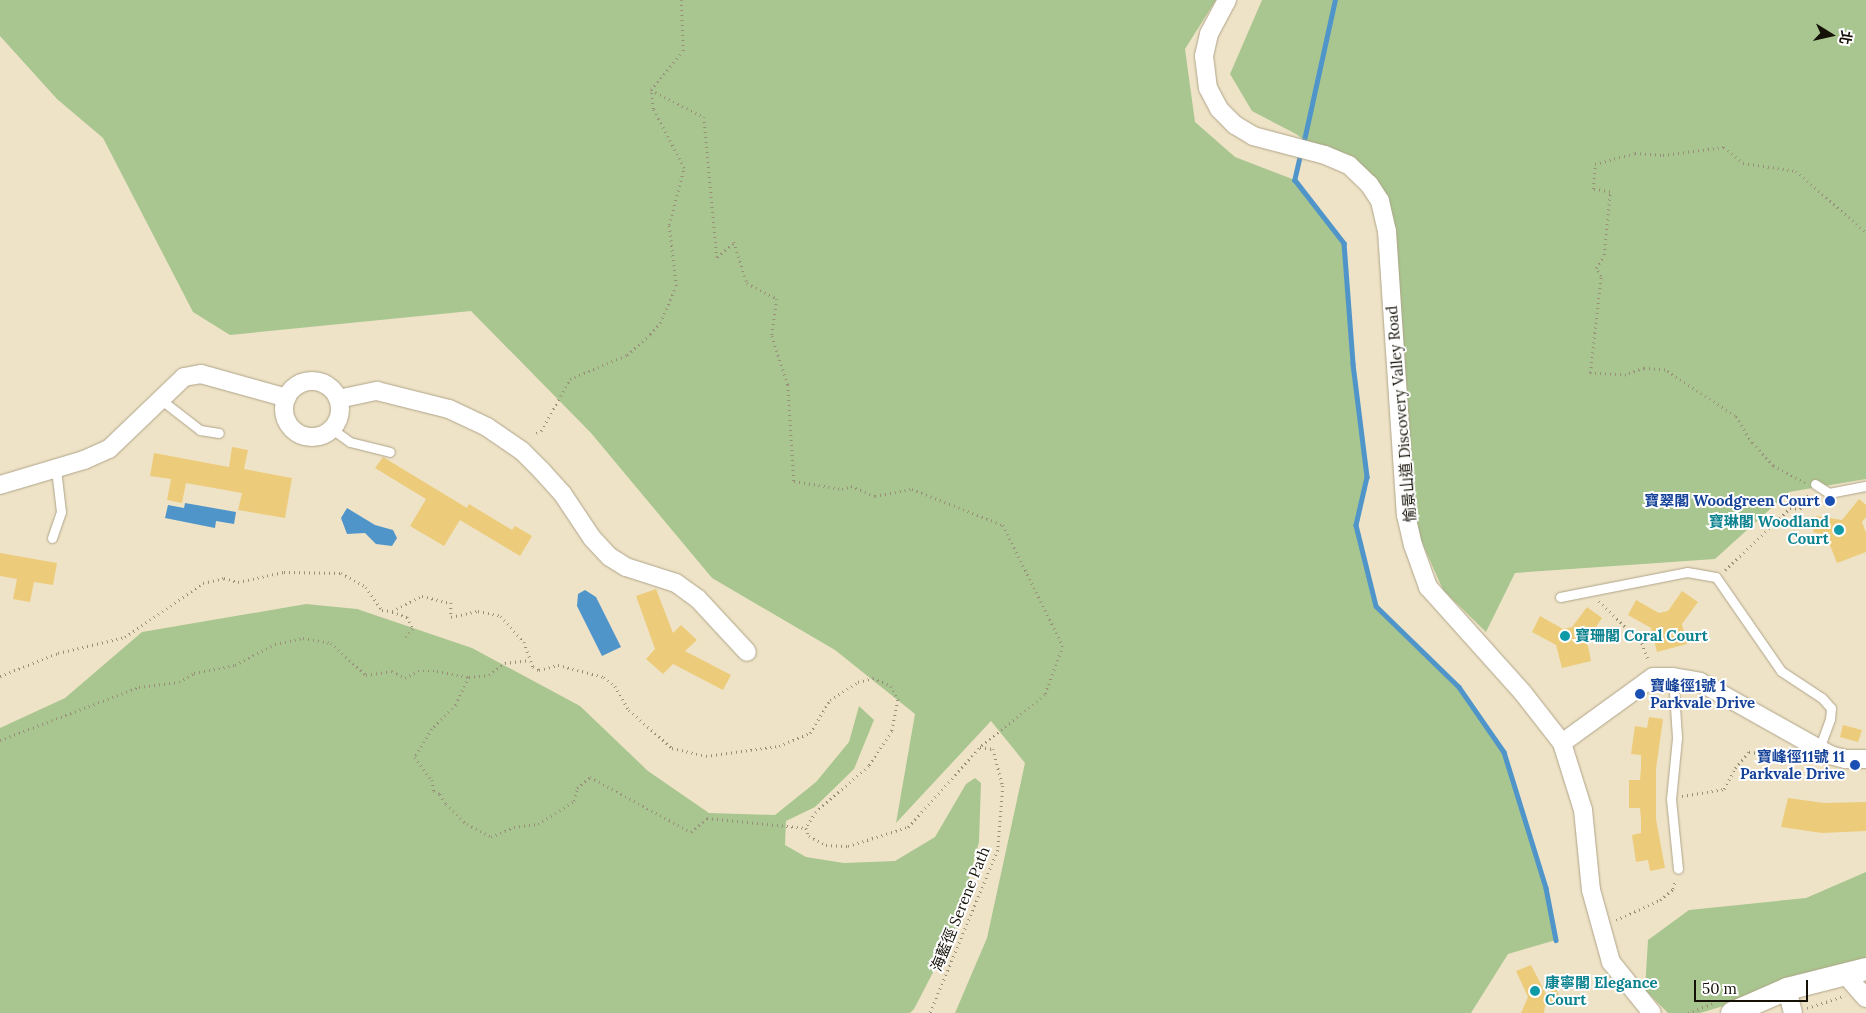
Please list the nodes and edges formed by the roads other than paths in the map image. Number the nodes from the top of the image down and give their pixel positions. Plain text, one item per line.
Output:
1 (1227, 0) edge
2 (160, 398) junction
3 (287, 398) junction
4 (338, 399) junction
5 (332, 429) junction
6 (219, 433) dead end
7 (390, 452) dead end
8 (56, 469) junction
9 (1815, 484) road end
10 (0, 485) edge
11 (1866, 486) edge
12 (52, 538) dead end
13 (1560, 597) dead end
14 (747, 652) dead end
15 (1673, 676) junction
16 (1562, 743) junction
17 (1819, 749) junction
18 (1866, 759) edge
19 (1678, 869) road end
20 (1866, 969) edge
21 (1844, 974) junction
22 (1787, 989) junction
23 (1863, 995) edge
24 (1644, 1009) edge
25 (1732, 1013) edge
26 (1793, 1013) edge

1 - 16 street, 愉景山道 Discovery Valley Road
2 - 3 street
2 - 6 lane
2 - 8 street
3 - 4 street
3 - 5 street
4 - 5 street
4 - 14 street
5 - 7 lane
8 - 10 street
8 - 12 lane
9 - 11 lane
13 - 17 lane
15 - 16 street
15 - 17 street
15 - 19 lane
16 - 24 street, 愉景山道 Discovery Valley Road
17 - 18 street
20 - 21 street
21 - 22 street
21 - 23 street
22 - 25 street
22 - 26 street

